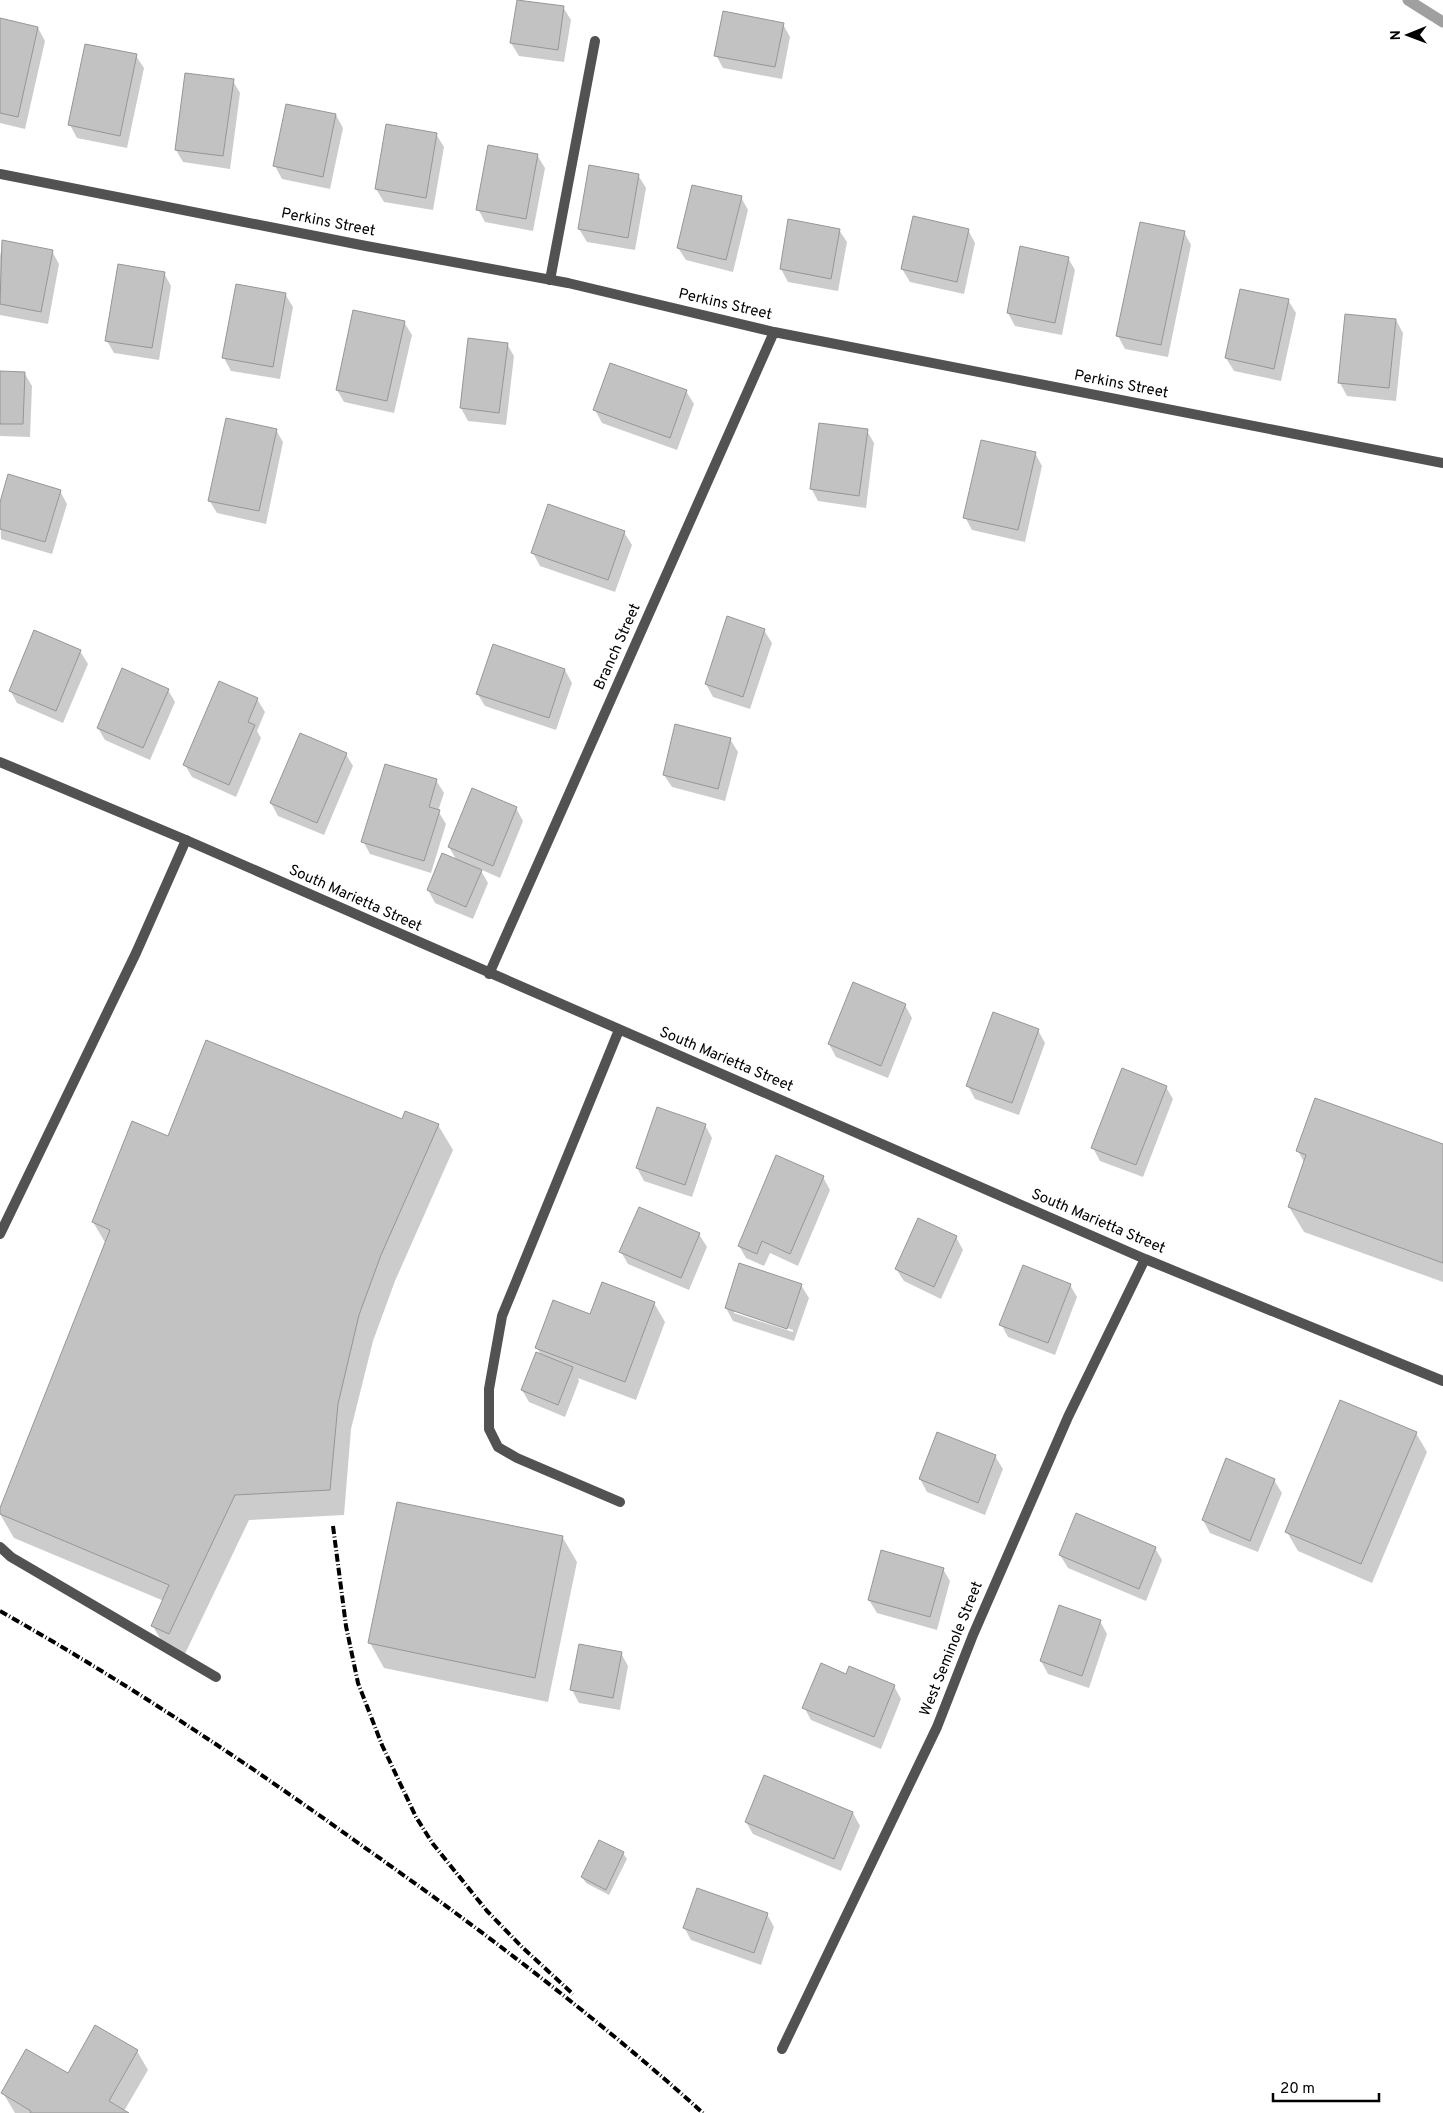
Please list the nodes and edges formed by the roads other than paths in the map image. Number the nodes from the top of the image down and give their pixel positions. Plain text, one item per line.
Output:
1 (595, 41) dead end
2 (0, 174) edge
3 (550, 280) junction
4 (774, 332) junction
5 (1443, 463) edge
6 (0, 762) edge
7 (186, 840) junction
8 (489, 974) junction
9 (619, 1030) junction
10 (0, 1234) edge
11 (1146, 1259) junction
12 (1443, 1381) edge
13 (620, 1502) dead end
14 (0, 1547) edge
15 (216, 1676) dead end
16 (782, 2049) dead end

1 - 3 street
2 - 3 street, Perkins Street
3 - 4 street, Perkins Street
4 - 5 street, Perkins Street
4 - 8 street, Branch Street
6 - 7 street, South Marietta Street
7 - 8 street, South Marietta Street
7 - 10 street
8 - 9 street, South Marietta Street
9 - 11 street, South Marietta Street
9 - 13 street
11 - 12 street, South Marietta Street
11 - 16 street, West Seminole Street
14 - 15 street

